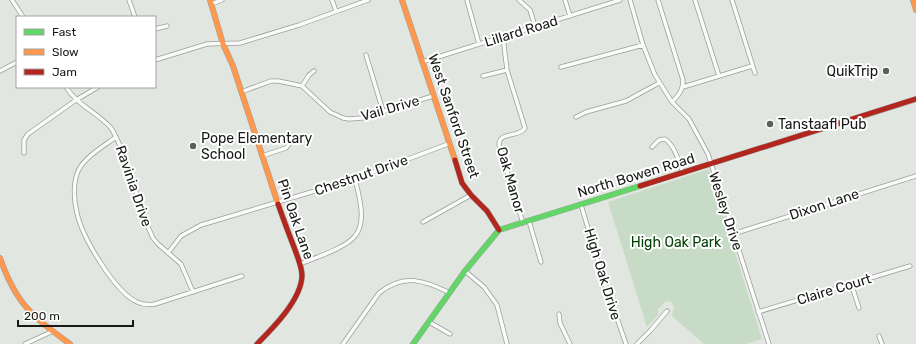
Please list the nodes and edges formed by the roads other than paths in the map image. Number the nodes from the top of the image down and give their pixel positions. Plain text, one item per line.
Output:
1 (12, 0) edge
2 (129, 0) edge
3 (222, 0) edge
4 (332, 0) edge
5 (368, 0) edge
6 (402, 0) edge
7 (467, 0) edge
8 (519, 0) edge
9 (565, 0) edge
10 (620, 0) edge
11 (630, 0) edge
12 (658, 0) edge
13 (695, 0) edge
14 (732, 0) edge
15 (913, 0) edge
16 (210, 2) edge
17 (916, 10) edge
18 (336, 11) junction
19 (22, 16) edge
20 (135, 16) edge
21 (570, 16) junction
22 (168, 26) dead end
23 (535, 26) junction
24 (156, 29) edge
25 (503, 37) junction
26 (223, 44) junction
27 (480, 44) junction
28 (643, 45) junction
29 (366, 54) dead end
30 (156, 60) edge
31 (422, 62) junction
32 (16, 63) edge
33 (752, 66) junction
34 (561, 67) dead end
35 (507, 70) junction
36 (0, 71) edge
37 (314, 71) dead end
38 (755, 73) dead end
39 (482, 76) dead end
40 (719, 76) junction
41 (659, 83) junction
42 (302, 86) junction
43 (683, 87) junction
44 (67, 88) edge
45 (96, 88) edge
46 (241, 92) junction
47 (433, 96) junction
48 (916, 99) edge
49 (76, 100) junction
50 (672, 102) junction
51 (383, 111) junction
52 (576, 117) dead end
53 (116, 137) junction
54 (290, 144) dead end
55 (448, 144) junction
56 (652, 147) dead end
57 (24, 153) dead end
58 (262, 156) junction
59 (711, 164) junction
60 (683, 173) junction
61 (916, 176) edge
62 (355, 179) junction
63 (471, 195) junction
64 (277, 202) junction
65 (581, 204) junction
66 (529, 221) junction
67 (423, 222) dead end
68 (523, 223) junction
69 (499, 230) junction
70 (733, 234) junction
71 (168, 253) junction
72 (0, 258) edge
73 (541, 262) dead end
74 (300, 264) junction
75 (910, 266) dead end
76 (465, 271) junction
77 (242, 276) dead end
78 (851, 283) junction
79 (193, 292) junction
80 (450, 293) junction
81 (859, 308) dead end
82 (667, 311) dead end
83 (758, 312) junction
84 (559, 314) dead end
85 (429, 322) junction
86 (53, 331) junction
87 (450, 334) dead end
88 (879, 336) dead end
89 (25, 344) edge
90 (70, 344) edge
91 (257, 344) edge
92 (343, 344) edge
93 (413, 344) edge
94 (507, 344) edge
95 (570, 344) edge
96 (626, 344) edge
97 (637, 344) edge
98 (769, 344) edge
99 (882, 344) edge

1 - 19 street
2 - 20 street
3 - 16 street
4 - 18 street
5 - 18 street
6 - 31 street, West Sanford Street
7 - 27 street
8 - 23 street
9 - 21 street
10 - 21 street, Lillard Road
11 - 28 street, Wesley Drive
12 - 43 street
13 - 40 street
14 - 33 street
15 - 17 street
16 - 26 street, Pin Oak Lane
18 - 26 street
21 - 23 street, Lillard Road
22 - 24 street
23 - 25 street, Lillard Road
25 - 27 street, Lillard Road
25 - 35 street, Oak Manor
26 - 30 street
26 - 46 street, Pin Oak Lane
27 - 31 street, Lillard Road
28 - 34 street
28 - 41 street, Wesley Drive
29 - 51 street
31 - 47 street, West Sanford Street
32 - 36 street
33 - 38 street
33 - 40 street
35 - 39 street
35 - 68 street, Oak Manor
37 - 42 street
40 - 43 street
41 - 50 street, Wesley Drive
41 - 52 street
42 - 46 street
42 - 51 street, Vail Drive
43 - 50 street
44 - 49 street, Ravinia Drive
45 - 49 street
46 - 58 street, Pin Oak Lane
47 - 51 street, Vail Drive
47 - 55 street, West Sanford Street
48 - 59 street, North Bowen Road
49 - 53 street, Ravinia Drive
49 - 57 street
50 - 59 street, Wesley Drive
53 - 71 street, Ravinia Drive
53 - 79 street
54 - 58 street
55 - 62 street, Chestnut Drive
55 - 63 street, West Sanford Street
56 - 60 street
58 - 64 street, Pin Oak Lane
59 - 60 street, North Bowen Road
59 - 70 street, Wesley Drive
60 - 65 street, North Bowen Road
61 - 70 street, Dixon Lane
62 - 64 street, Chestnut Drive
62 - 74 street
63 - 67 street
63 - 69 street, West Sanford Street
64 - 71 street, Chestnut Drive
64 - 74 street, Pin Oak Lane
65 - 66 street, North Bowen Road
65 - 96 street, High Oak Drive
66 - 68 street, North Bowen Road
66 - 73 street
68 - 69 street, North Bowen Road
69 - 76 street
70 - 83 street, Wesley Drive
71 - 79 street, Ravinia Drive
72 - 86 street
74 - 91 street, Pin Oak Lane
75 - 78 street, Claire Court
76 - 80 street
76 - 94 street
77 - 79 street
78 - 81 street
78 - 83 street, Claire Court
80 - 85 street
80 - 92 street
82 - 97 street
83 - 98 street, Wesley Drive
84 - 95 street
85 - 87 street
85 - 93 street
86 - 89 street
86 - 90 street
88 - 99 street

